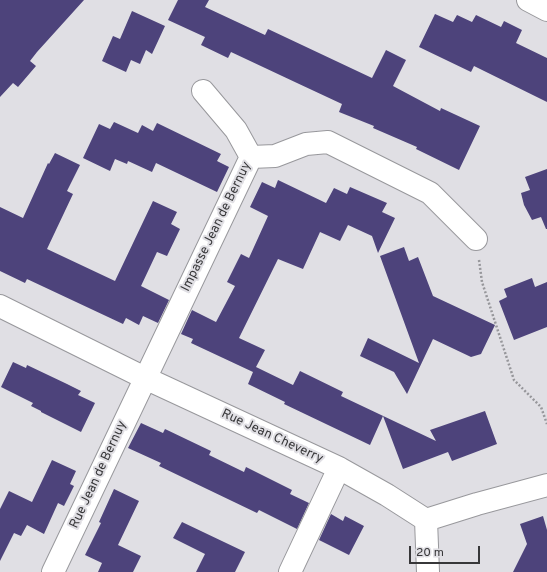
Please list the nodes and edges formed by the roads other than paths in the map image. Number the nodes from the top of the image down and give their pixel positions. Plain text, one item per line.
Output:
1 (528, 0) edge
2 (547, 10) edge
3 (203, 91) dead end
4 (251, 157) junction
5 (476, 239) road end
6 (0, 306) edge
7 (145, 378) junction
8 (339, 468) junction
9 (547, 485) edge
10 (426, 520) junction
11 (53, 572) edge
12 (290, 572) edge
13 (428, 572) edge

1 - 2 street
3 - 4 street
4 - 5 street, Impasse Jean de Bernuy
4 - 7 street, Impasse Jean de Bernuy
6 - 7 street, Rue Jean Cheverry
7 - 8 street, Rue Jean Cheverry
7 - 11 street, Rue Jean de Bernuy
8 - 10 street, Rue Jean Cheverry
8 - 12 street
9 - 10 street
10 - 13 street

